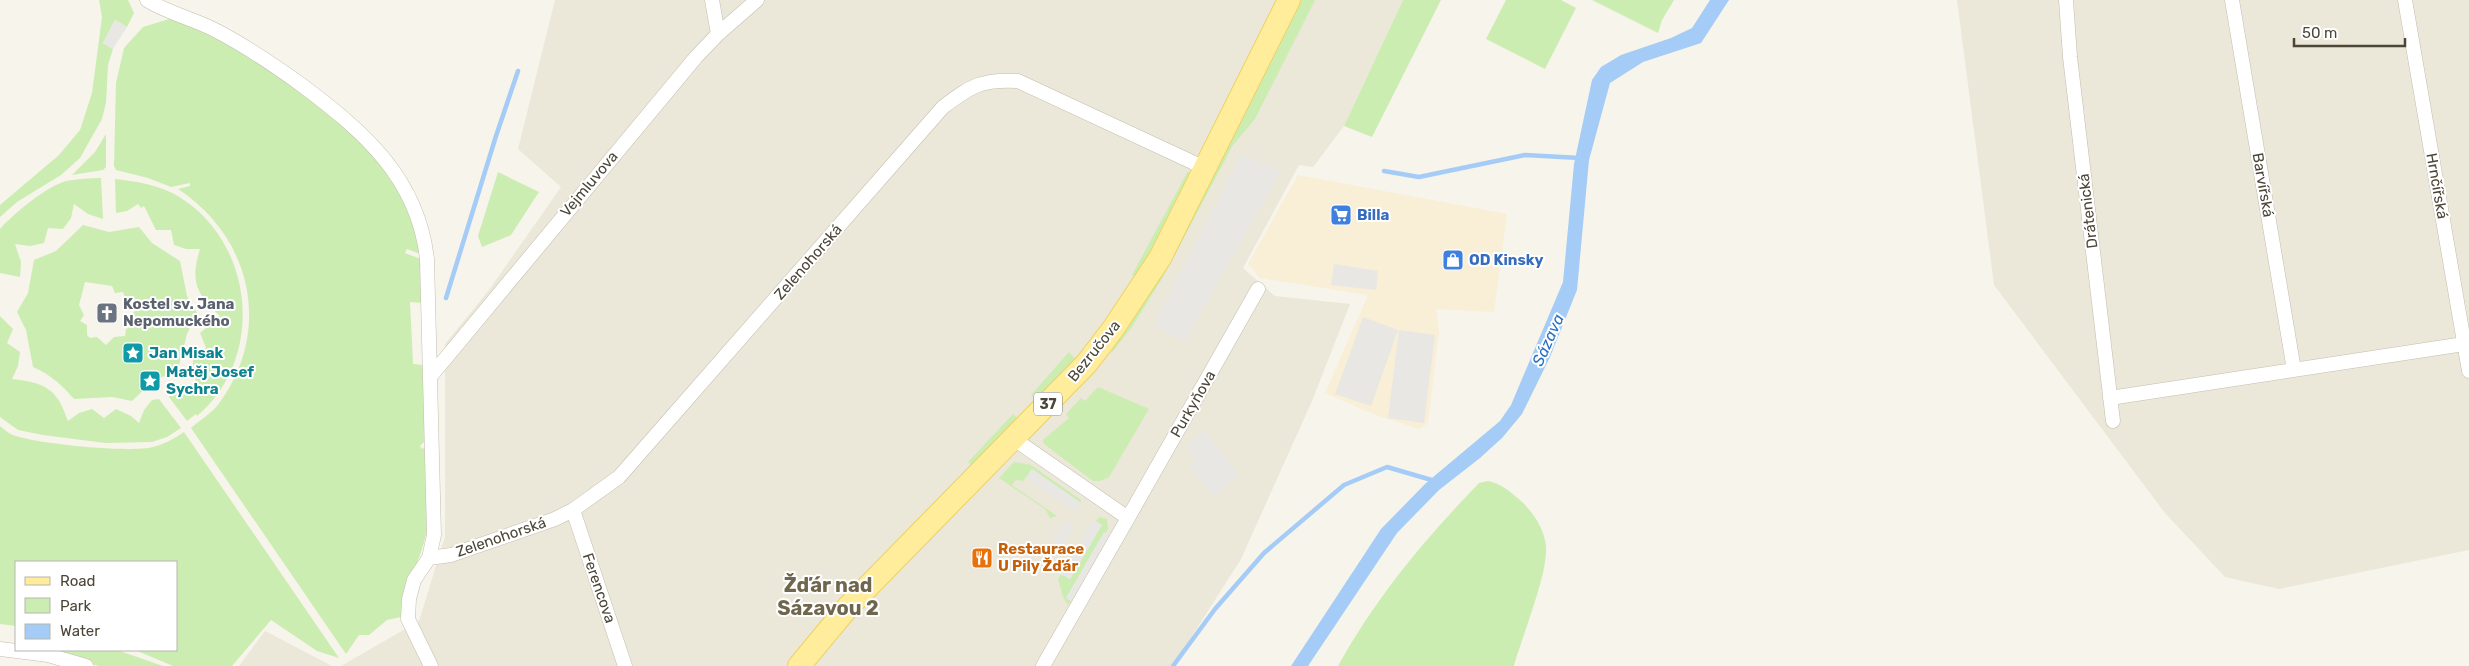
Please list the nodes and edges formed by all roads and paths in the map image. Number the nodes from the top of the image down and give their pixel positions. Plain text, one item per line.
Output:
1 (147, 0) edge
2 (712, 0) edge
3 (757, 0) edge
4 (1289, 0) edge
5 (2066, 0) edge
6 (2232, 0) edge
7 (2405, 0) edge
8 (718, 34) junction
9 (1205, 168) junction
10 (1258, 289) dead end
11 (2464, 344) junction
12 (2294, 370) junction
13 (2469, 372) edge
14 (430, 377) junction
15 (2110, 398) junction
16 (2113, 421) dead end
17 (1014, 439) junction
18 (573, 510) junction
19 (1128, 518) junction
20 (429, 558) junction
21 (0, 649) edge
22 (15, 651) edge
23 (16, 651) edge
24 (86, 666) edge
25 (431, 666) edge
26 (626, 666) edge
27 (799, 666) edge
28 (1043, 666) edge

1 - 14 street
2 - 8 street
3 - 8 street, Vejmluvova
4 - 9 main road, Bezručova / 37
5 - 15 street, Drátenická
6 - 12 street, Barvířská
7 - 11 street, Hrnčířská
8 - 14 street, Vejmluvova
9 - 17 main road, Bezručova / 37
9 - 18 street, Zelenohorská
10 - 19 street, Purkyňova
11 - 12 street
11 - 13 street, Hrnčířská
12 - 15 street
14 - 20 street
15 - 16 street, Drátenická
17 - 19 street
17 - 27 main road, Bezručova / 37
18 - 20 street, Zelenohorská
18 - 26 street, Ferencova
19 - 28 street, Purkyňova
20 - 25 street
21 - 22 street
23 - 24 street

